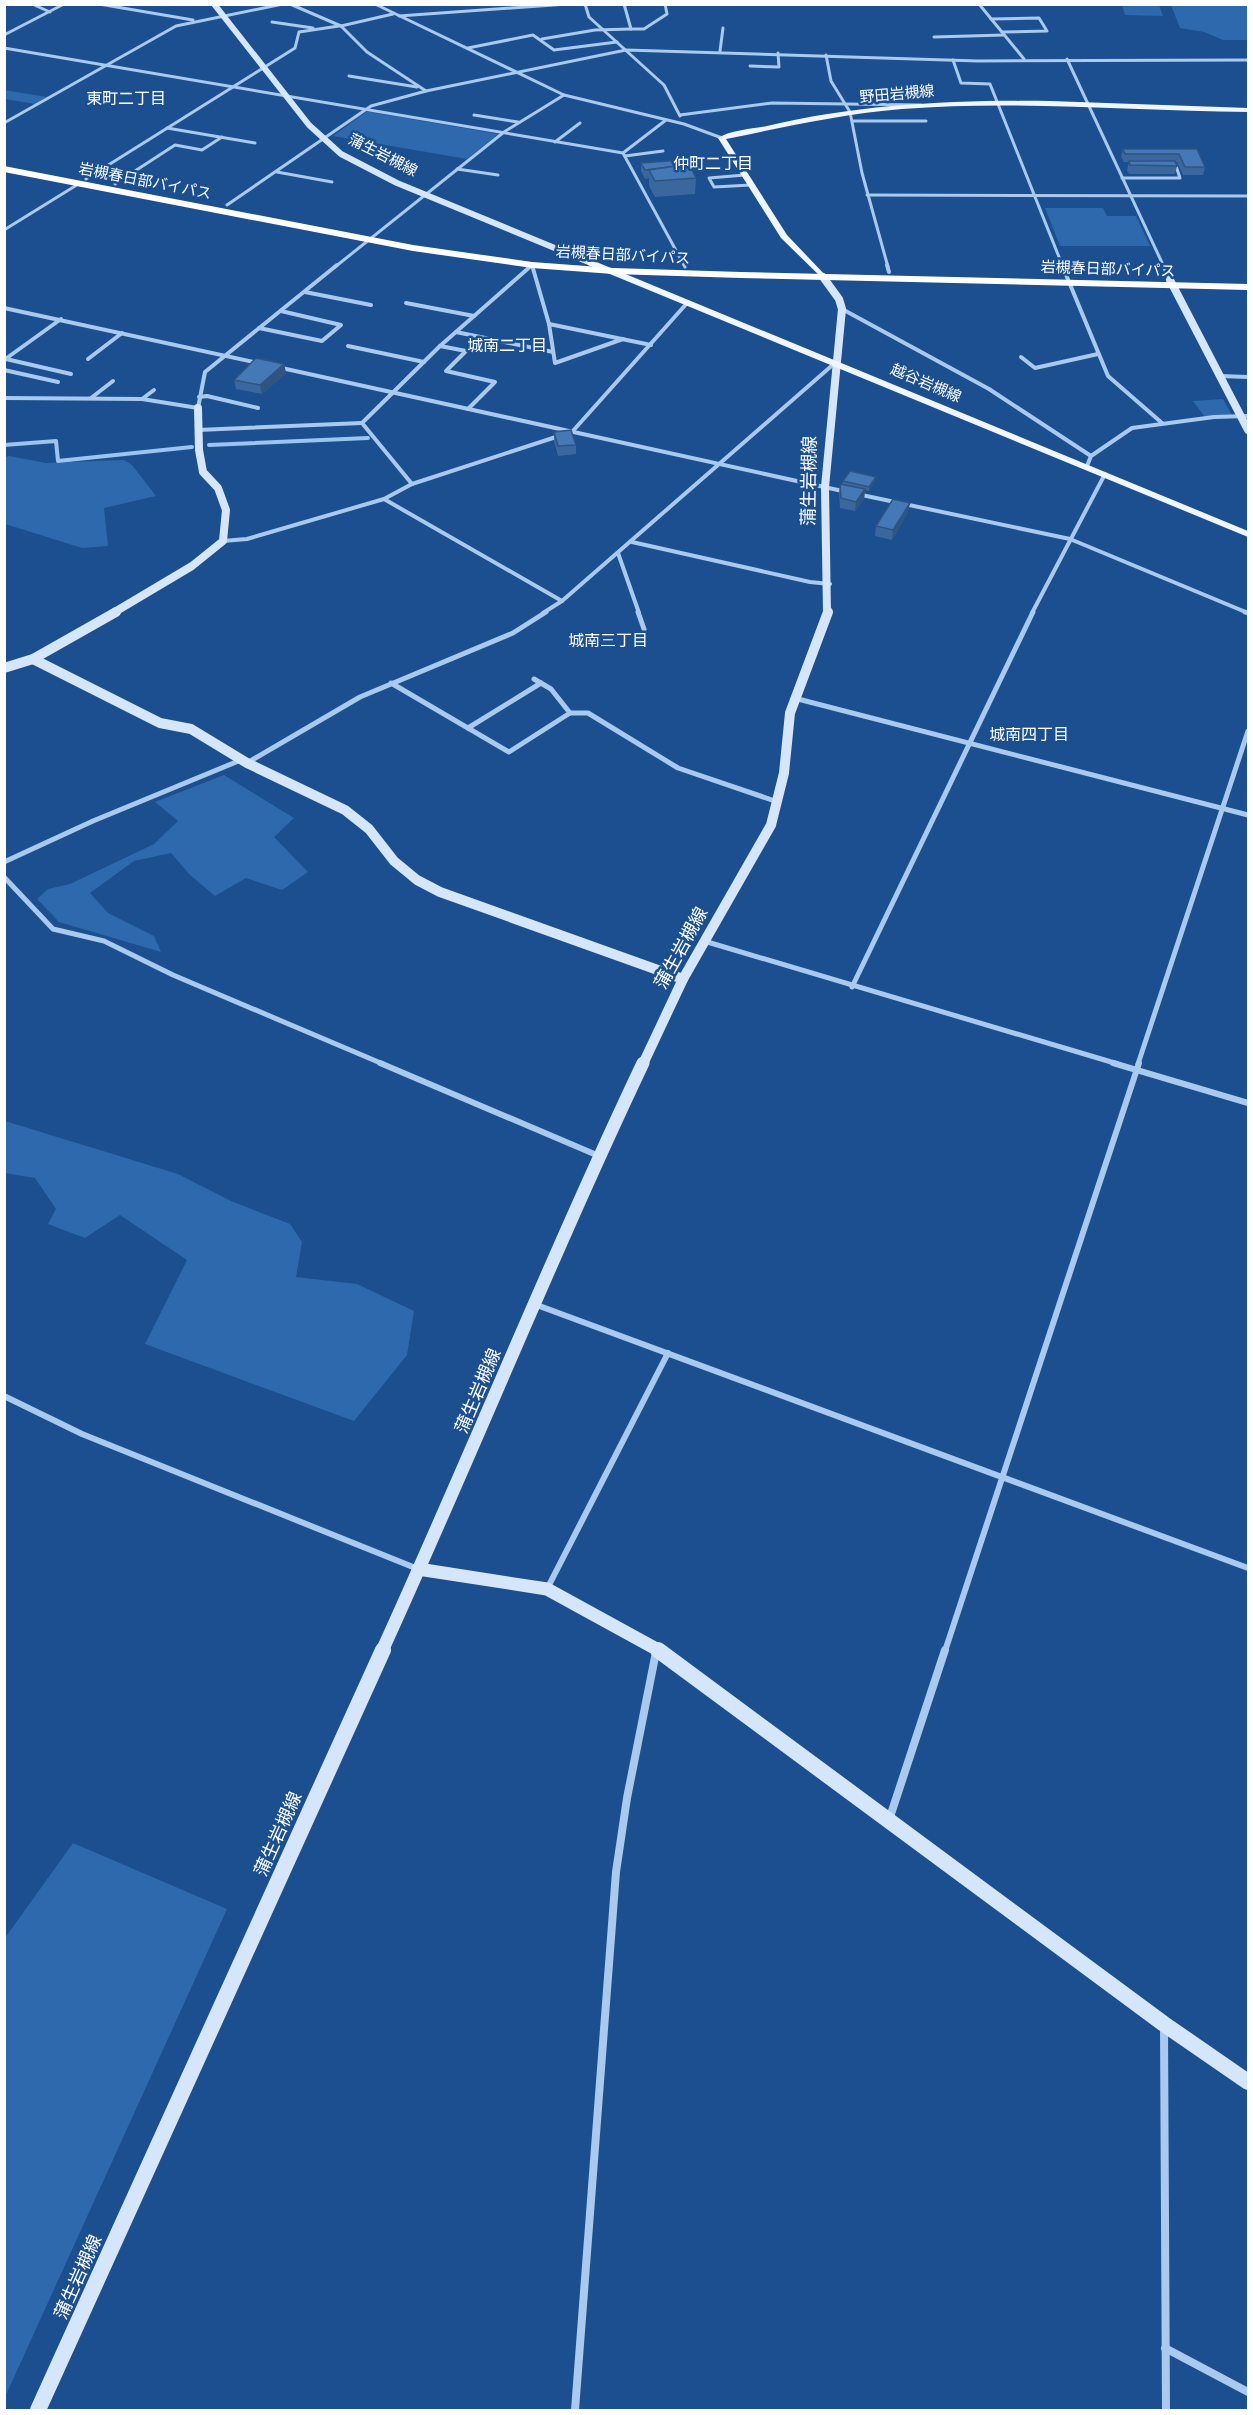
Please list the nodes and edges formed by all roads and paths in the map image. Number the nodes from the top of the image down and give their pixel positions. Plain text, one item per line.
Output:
1 (32, 4) edge
2 (64, 4) edge
3 (99, 4) edge
4 (214, 4) edge
5 (283, 4) edge
6 (291, 4) edge
7 (375, 4) edge
8 (568, 4) edge
9 (585, 4) edge
10 (624, 4) edge
11 (664, 4) edge
12 (979, 4) edge
13 (50, 12) junction
14 (394, 14) junction
15 (222, 16) junction
16 (399, 16) junction
17 (991, 19) junction
18 (196, 21) junction
19 (272, 22) dead end
20 (340, 26) junction
21 (723, 28) dead end
22 (319, 29) junction
23 (630, 29) junction
24 (603, 30) junction
25 (1003, 34) junction
26 (4, 35) edge
27 (934, 38) dead end
28 (542, 39) junction
29 (617, 42) junction
30 (4, 48) edge
31 (466, 48) junction
32 (626, 51) junction
33 (720, 51) junction
34 (778, 53) junction
35 (826, 55) junction
36 (953, 60) junction
37 (1024, 60) junction
38 (1067, 60) junction
39 (1248, 60) edge
40 (107, 65) junction
41 (750, 66) dead end
42 (264, 68) junction
43 (520, 74) junction
44 (349, 76) dead end
45 (234, 86) junction
46 (421, 87) junction
47 (426, 91) junction
48 (285, 94) junction
49 (564, 95) junction
50 (845, 103) junction
51 (998, 103) junction
52 (1086, 103) junction
53 (921, 105) junction
54 (367, 109) junction
55 (1248, 111) edge
56 (850, 112) junction
57 (474, 115) dead end
58 (680, 115) junction
59 (666, 120) junction
60 (853, 121) junction
61 (926, 121) dead end
62 (519, 122) junction
63 (4, 123) edge
64 (579, 123) dead end
65 (684, 124) junction
66 (168, 128) junction
67 (504, 132) junction
68 (222, 137) junction
69 (722, 138) junction
70 (323, 140) junction
71 (555, 142) junction
72 (255, 143) dead end
73 (663, 151) dead end
74 (624, 154) junction
75 (4, 163) edge
76 (1116, 166) junction
77 (1128, 166) edge
78 (1164, 166) edge
79 (4, 169) edge
80 (457, 169) junction
81 (277, 172) junction
82 (745, 174) junction
83 (498, 176) dead end
84 (1122, 178) junction
85 (83, 181) junction
86 (332, 182) dead end
87 (651, 182) edge
88 (639, 183) junction
89 (115, 184) junction
90 (751, 185) junction
91 (427, 194) junction
92 (867, 195) junction
93 (1032, 195) junction
94 (1129, 195) junction
95 (1248, 195) edge
96 (227, 205) junction
97 (5, 229) edge
98 (374, 238) junction
99 (591, 263) junction
100 (532, 265) junction
101 (685, 267) junction
102 (613, 271) junction
103 (889, 272) junction
104 (820, 274) junction
105 (1067, 280) junction
106 (1248, 282) edge
107 (1172, 283) junction
108 (1248, 288) edge
109 (305, 292) junction
110 (688, 302) junction
111 (406, 303) dead end
112 (371, 305) dead end
113 (4, 308) edge
114 (842, 309) junction
115 (281, 311) junction
116 (474, 316) junction
117 (61, 319) junction
118 (549, 324) junction
119 (259, 328) junction
120 (456, 332) junction
121 (122, 333) junction
122 (623, 339) junction
123 (651, 345) junction
124 (348, 346) dead end
125 (440, 346) junction
126 (553, 352) junction
127 (1098, 354) junction
128 (224, 356) junction
129 (1021, 357) dead end
130 (88, 359) dead end
131 (5, 360) edge
132 (424, 362) junction
133 (836, 362) junction
134 (4, 370) edge
135 (71, 374) dead end
136 (1220, 376) junction
137 (1248, 376) edge
138 (113, 381) dead end
139 (58, 382) dead end
140 (153, 390) dead end
141 (393, 392) junction
142 (199, 397) junction
143 (4, 398) edge
144 (90, 398) junction
145 (141, 399) junction
146 (198, 408) junction
147 (258, 408) dead end
148 (468, 409) junction
149 (1244, 416) edge
150 (362, 423) junction
151 (1162, 423) junction
152 (198, 430) junction
153 (1248, 430) edge
154 (572, 431) junction
155 (1089, 461) junction
156 (721, 463) junction
157 (1105, 474) junction
158 (412, 484) junction
159 (825, 487) junction
160 (384, 499) junction
161 (1248, 534) edge
162 (1070, 539) junction
163 (223, 541) junction
164 (632, 542) junction
165 (618, 554) junction
166 (830, 584) junction
167 (562, 601) junction
168 (1248, 613) edge
169 (644, 629) dead end
170 (33, 659) junction
171 (4, 668) edge
172 (534, 679) dead end
173 (391, 683) junction
174 (541, 683) junction
175 (794, 698) junction
176 (570, 713) junction
177 (468, 728) junction
178 (1248, 731) edge
179 (969, 744) junction
180 (244, 761) junction
181 (778, 802) junction
182 (1223, 808) junction
183 (1248, 815) edge
184 (4, 862) edge
185 (4, 877) edge
186 (704, 941) junction
187 (683, 979) junction
188 (852, 987) junction
189 (1136, 1070) junction
190 (1248, 1103) edge
191 (598, 1156) junction
192 (534, 1304) junction
193 (668, 1353) junction
194 (4, 1396) edge
195 (1003, 1477) junction
196 (1248, 1568) edge
197 (418, 1569) junction
198 (547, 1589) junction
199 (657, 1649) junction
200 (889, 1821) junction
201 (1164, 2024) junction
202 (1248, 2082) edge
203 (1165, 2348) junction
204 (1248, 2392) edge
205 (38, 2410) edge
206 (575, 2410) edge
207 (1166, 2410) edge

1 - 13 street
2 - 13 street
3 - 18 street
4 - 15 main road, 蒲生岩槻線
5 - 15 street
6 - 20 street
7 - 14 street
8 - 16 street
9 - 24 street
10 - 23 street
11 - 23 street
12 - 17 street
13 - 26 street
14 - 16 street
14 - 20 street
15 - 18 street
15 - 42 main road, 蒲生岩槻線
16 - 31 street
17 - 25 street
17 - 25 street
18 - 40 street
19 - 22 street
20 - 22 street
20 - 46 street
21 - 33 street
22 - 42 street
23 - 24 street
24 - 28 street
24 - 29 street
25 - 27 street
25 - 37 street
28 - 29 street
28 - 31 street
29 - 32 street
30 - 40 street
31 - 43 street
32 - 33 street
32 - 43 street
32 - 58 street
33 - 34 street
34 - 35 street
34 - 41 street
35 - 36 street
35 - 50 street
36 - 37 street
36 - 51 street
37 - 38 street
38 - 39 street
38 - 52 street
40 - 45 street
40 - 63 street
42 - 45 street
42 - 48 main road, 蒲生岩槻線
43 - 47 street
43 - 49 street
44 - 46 street
45 - 48 street
45 - 66 street
46 - 47 street
47 - 54 street
48 - 54 street
48 - 70 main road, 蒲生岩槻線
49 - 59 street
49 - 62 street
50 - 53 street
50 - 56 street
50 - 58 street
51 - 52 main road, 野田岩槻線
51 - 53 main road, 野田岩槻線
51 - 93 street
52 - 55 main road, 野田岩槻線
52 - 76 street
53 - 56 main road, 野田岩槻線
54 - 67 street
54 - 70 street
56 - 60 street
56 - 69 main road, 野田岩槻線
57 - 62 street
58 - 65 street
59 - 65 street
59 - 74 street
60 - 61 street
60 - 92 street
62 - 67 street
64 - 71 street
65 - 69 street
66 - 68 street
66 - 85 street
67 - 71 street
67 - 80 street
68 - 72 street
68 - 89 street
69 - 82 main road
70 - 81 street
70 - 91 main road, 蒲生岩槻線
71 - 74 street
73 - 74 street
74 - 88 street
75 - 85 highway, 岩槻春日部バイパス
76 - 77 street
76 - 84 street
78 - 84 street
79 - 85 highway, 岩槻春日部バイパス
80 - 83 street
80 - 91 street
81 - 86 street
81 - 96 street
82 - 90 main road
82 - 90 street
84 - 94 street
85 - 89 highway, 岩槻春日部バイパス
85 - 97 street
85 - 98 highway, 岩槻春日部バイパス
87 - 88 street
88 - 101 street
89 - 96 highway, 岩槻春日部バイパス
90 - 104 main road
91 - 98 street
91 - 99 main road, 蒲生岩槻線
92 - 93 street
92 - 103 street
93 - 94 street
93 - 105 street
94 - 95 street
94 - 107 street
96 - 98 highway, 岩槻春日部バイパス
98 - 99 highway, 岩槻春日部バイパス
98 - 100 highway, 岩槻春日部バイパス
98 - 109 street
99 - 101 highway, 岩槻春日部バイパス
99 - 102 main road, 越谷岩槻線
100 - 102 highway, 岩槻春日部バイパス
100 - 116 street
100 - 118 street
101 - 104 highway, 岩槻春日部バイパス
102 - 104 highway, 岩槻春日部バイパス
102 - 110 main road, 越谷岩槻線
103 - 104 highway, 岩槻春日部バイパス
103 - 105 highway, 岩槻春日部バイパス
104 - 105 highway, 岩槻春日部バイパス
104 - 114 main road
105 - 107 highway, 岩槻春日部バイパス
105 - 127 street
106 - 107 highway, 岩槻春日部バイパス
107 - 108 highway, 岩槻春日部バイパス
107 - 136 main road
109 - 112 street
109 - 115 street
110 - 123 street
110 - 133 main road, 越谷岩槻線
111 - 116 street
113 - 117 street
114 - 133 main road, 蒲生岩槻線
114 - 155 street
115 - 119 street
115 - 119 street
116 - 120 street
117 - 121 street
117 - 131 street
118 - 122 street
118 - 126 street
119 - 128 street
120 - 125 street
120 - 126 street
121 - 128 street
121 - 130 street
122 - 123 street
122 - 126 street
123 - 154 street
124 - 132 street
125 - 132 street
125 - 148 street
127 - 129 street
127 - 151 street
128 - 141 street
128 - 142 street
131 - 135 street
132 - 141 street
133 - 155 main road, 越谷岩槻線
133 - 156 street
133 - 159 main road, 蒲生岩槻線
134 - 139 street
136 - 137 street
136 - 149 main road
138 - 144 street
140 - 145 street
141 - 148 street
141 - 150 street
142 - 146 street
142 - 147 street
143 - 144 street
144 - 145 street
145 - 146 street
146 - 152 main road
148 - 154 street
149 - 151 street
149 - 153 main road
150 - 152 street
150 - 158 street
151 - 155 street
152 - 163 main road
154 - 156 street
154 - 158 street
155 - 157 main road, 越谷岩槻線
156 - 159 street
156 - 164 street
157 - 161 main road, 越谷岩槻線
157 - 162 street
158 - 160 street
159 - 162 street
159 - 166 main road, 蒲生岩槻線
160 - 163 street
160 - 167 street
162 - 168 street
162 - 179 street
163 - 170 main road
164 - 165 street
164 - 166 street
165 - 167 street
165 - 169 street
166 - 175 main road, 蒲生岩槻線
167 - 173 street
170 - 171 main road
170 - 180 main road
172 - 174 street
173 - 177 street
173 - 180 street
174 - 176 street
174 - 177 street
175 - 179 street
175 - 181 main road, 蒲生岩槻線
176 - 177 street
176 - 181 street
178 - 182 street
179 - 182 street
179 - 188 street
180 - 184 street
180 - 187 main road
181 - 186 main road, 蒲生岩槻線
182 - 183 street
182 - 189 street
185 - 191 street
186 - 187 main road, 蒲生岩槻線
186 - 188 street
187 - 191 main road, 蒲生岩槻線
188 - 189 street
189 - 190 street
189 - 195 street
191 - 192 main road, 蒲生岩槻線
192 - 193 street
192 - 197 main road, 蒲生岩槻線
193 - 195 street
193 - 198 street
194 - 197 street
195 - 196 street
195 - 200 street
197 - 198 main road
197 - 205 main road, 蒲生岩槻線
198 - 199 main road
199 - 200 main road
199 - 206 street
200 - 201 main road
201 - 202 main road
201 - 203 street
203 - 204 street
203 - 207 street

